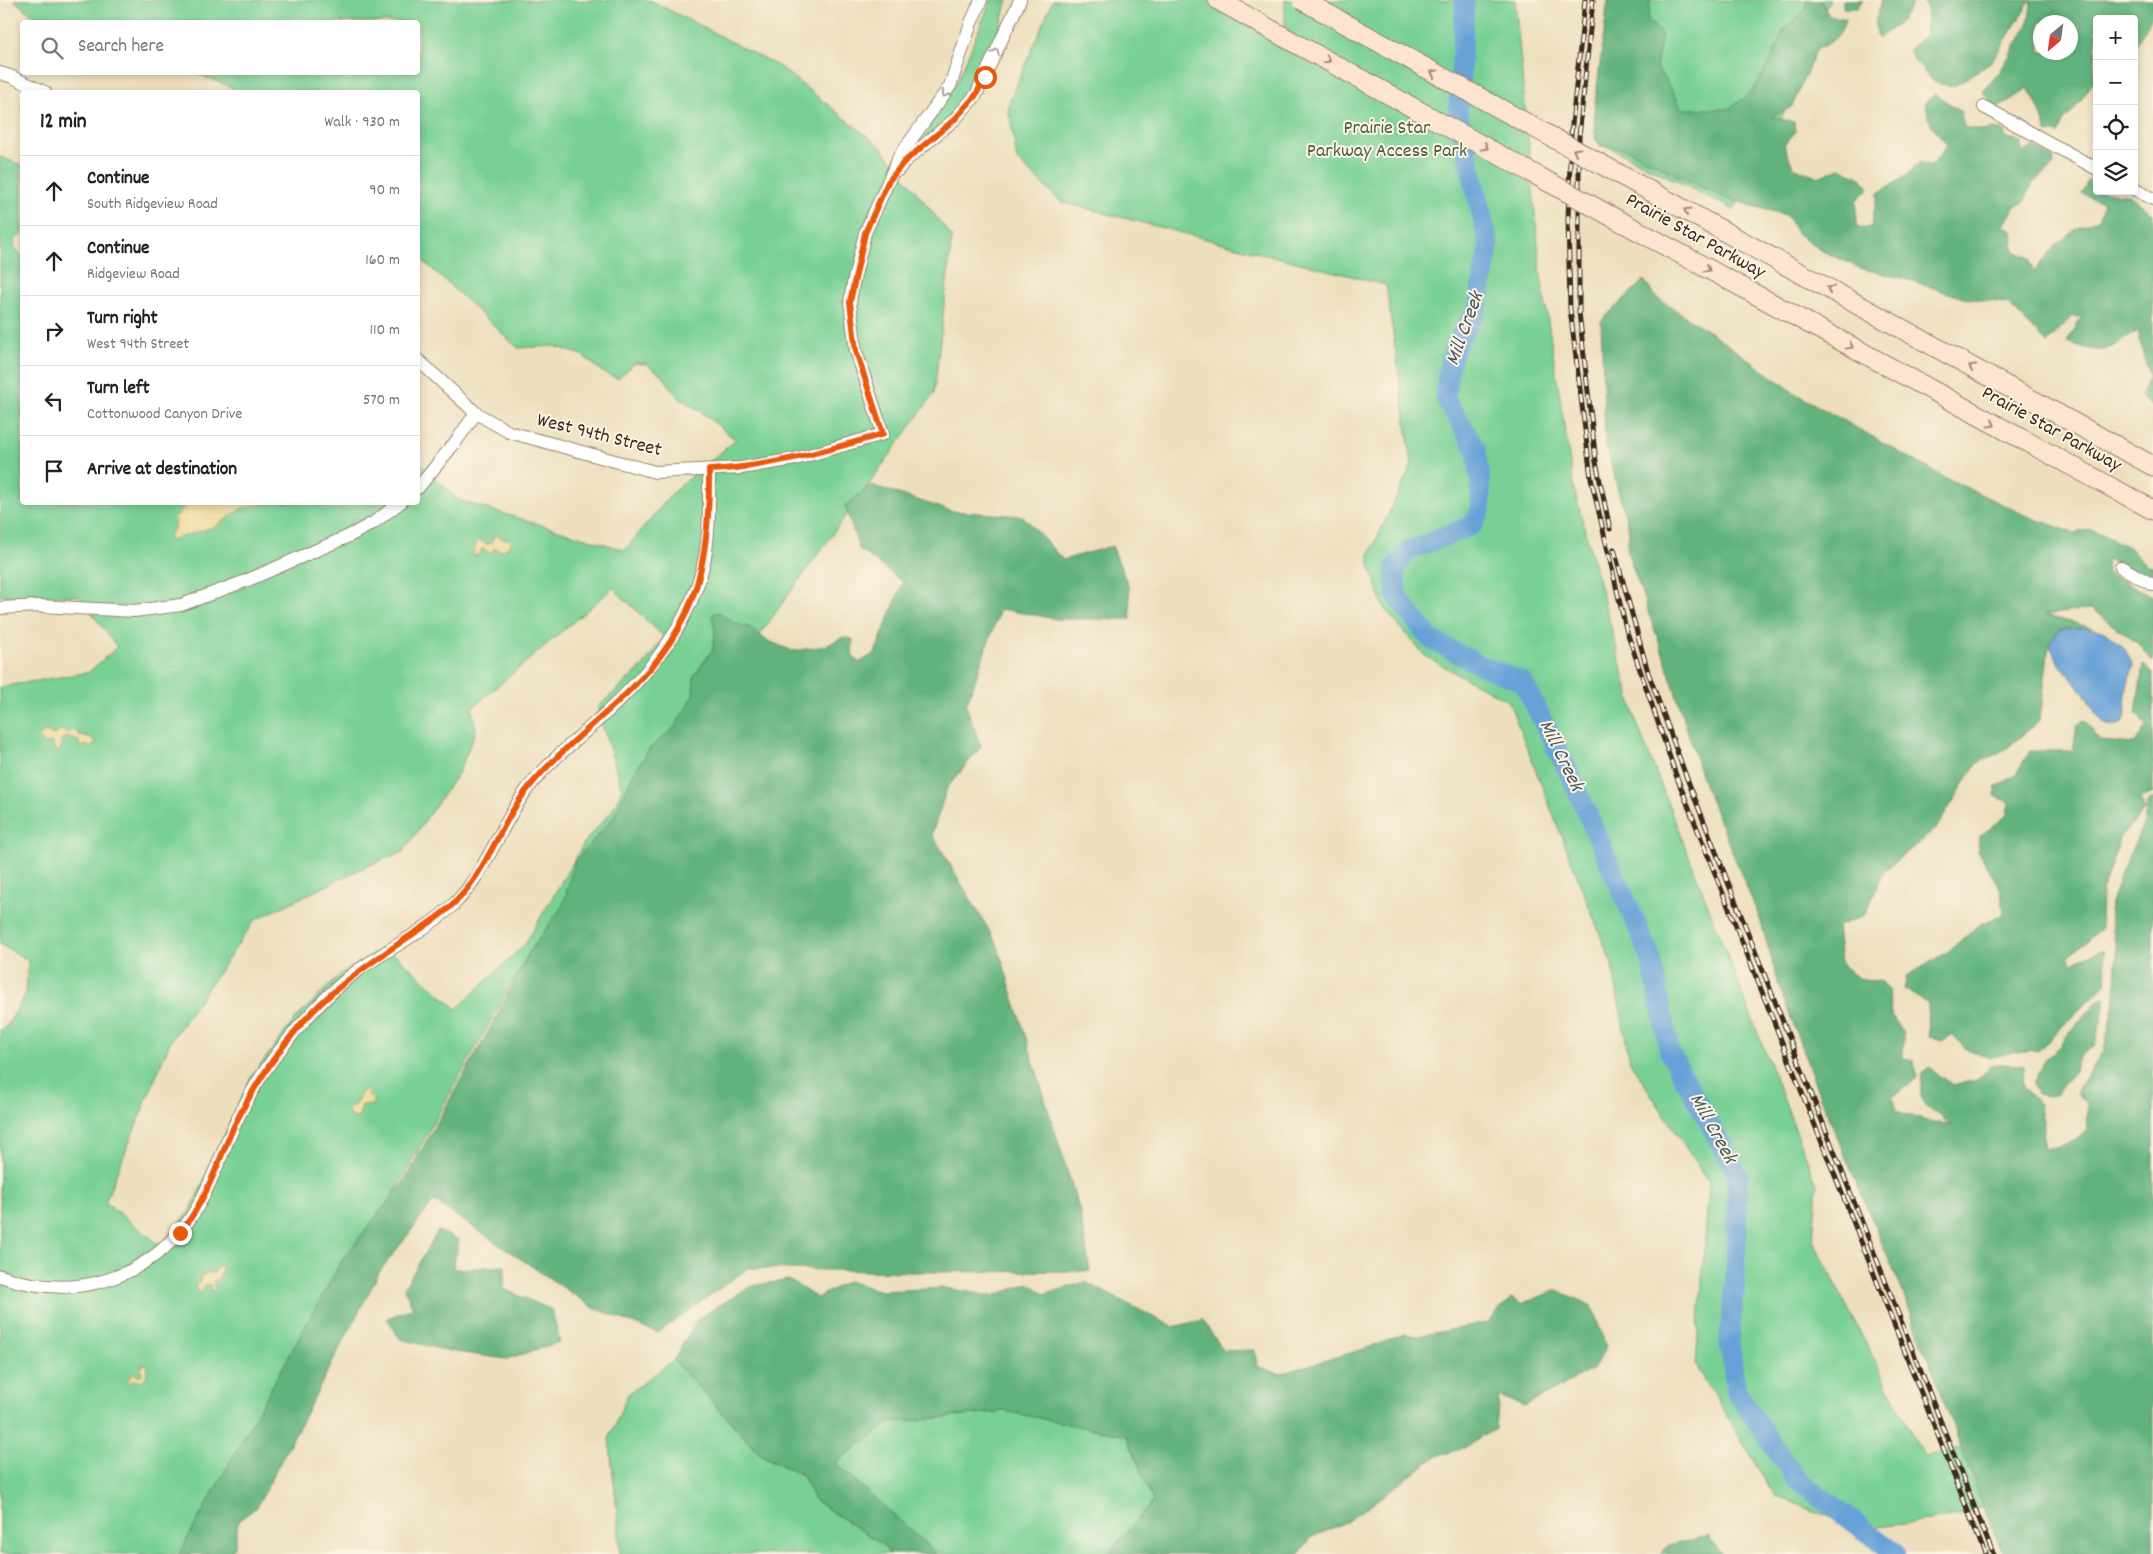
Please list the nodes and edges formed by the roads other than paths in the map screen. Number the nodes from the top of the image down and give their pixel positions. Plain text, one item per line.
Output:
1 (981, 0) edge
2 (1016, 0) edge
3 (1020, 0) edge
4 (1218, 0) edge
5 (1302, 0) edge
6 (1013, 14) junction
7 (0, 73) edge
8 (41, 90) edge
9 (1984, 108) dead end
10 (2093, 168) edge
11 (888, 182) junction
12 (2138, 192) edge
13 (2153, 199) edge
14 (420, 362) edge
15 (476, 413) junction
16 (2153, 466) edge
17 (709, 470) junction
18 (420, 486) edge
19 (397, 505) edge
20 (2153, 510) edge
21 (2120, 567) dead end
22 (2153, 585) edge
23 (0, 608) edge
24 (0, 1276) edge

1 -> 11 street
2 - 6 street
3 - 6 street
4 -> 20 main road, Prairie Star Parkway, bridge
16 -> 5 main road, Prairie Star Parkway, bridge
11 -> 6 street
7 - 8 street
9 - 10 street
11 - 17 street, West 94th Street
12 - 13 street
14 - 15 street, West 94th Street
15 - 17 street, West 94th Street
15 - 18 street
17 - 24 street
19 - 23 street
21 - 22 street

